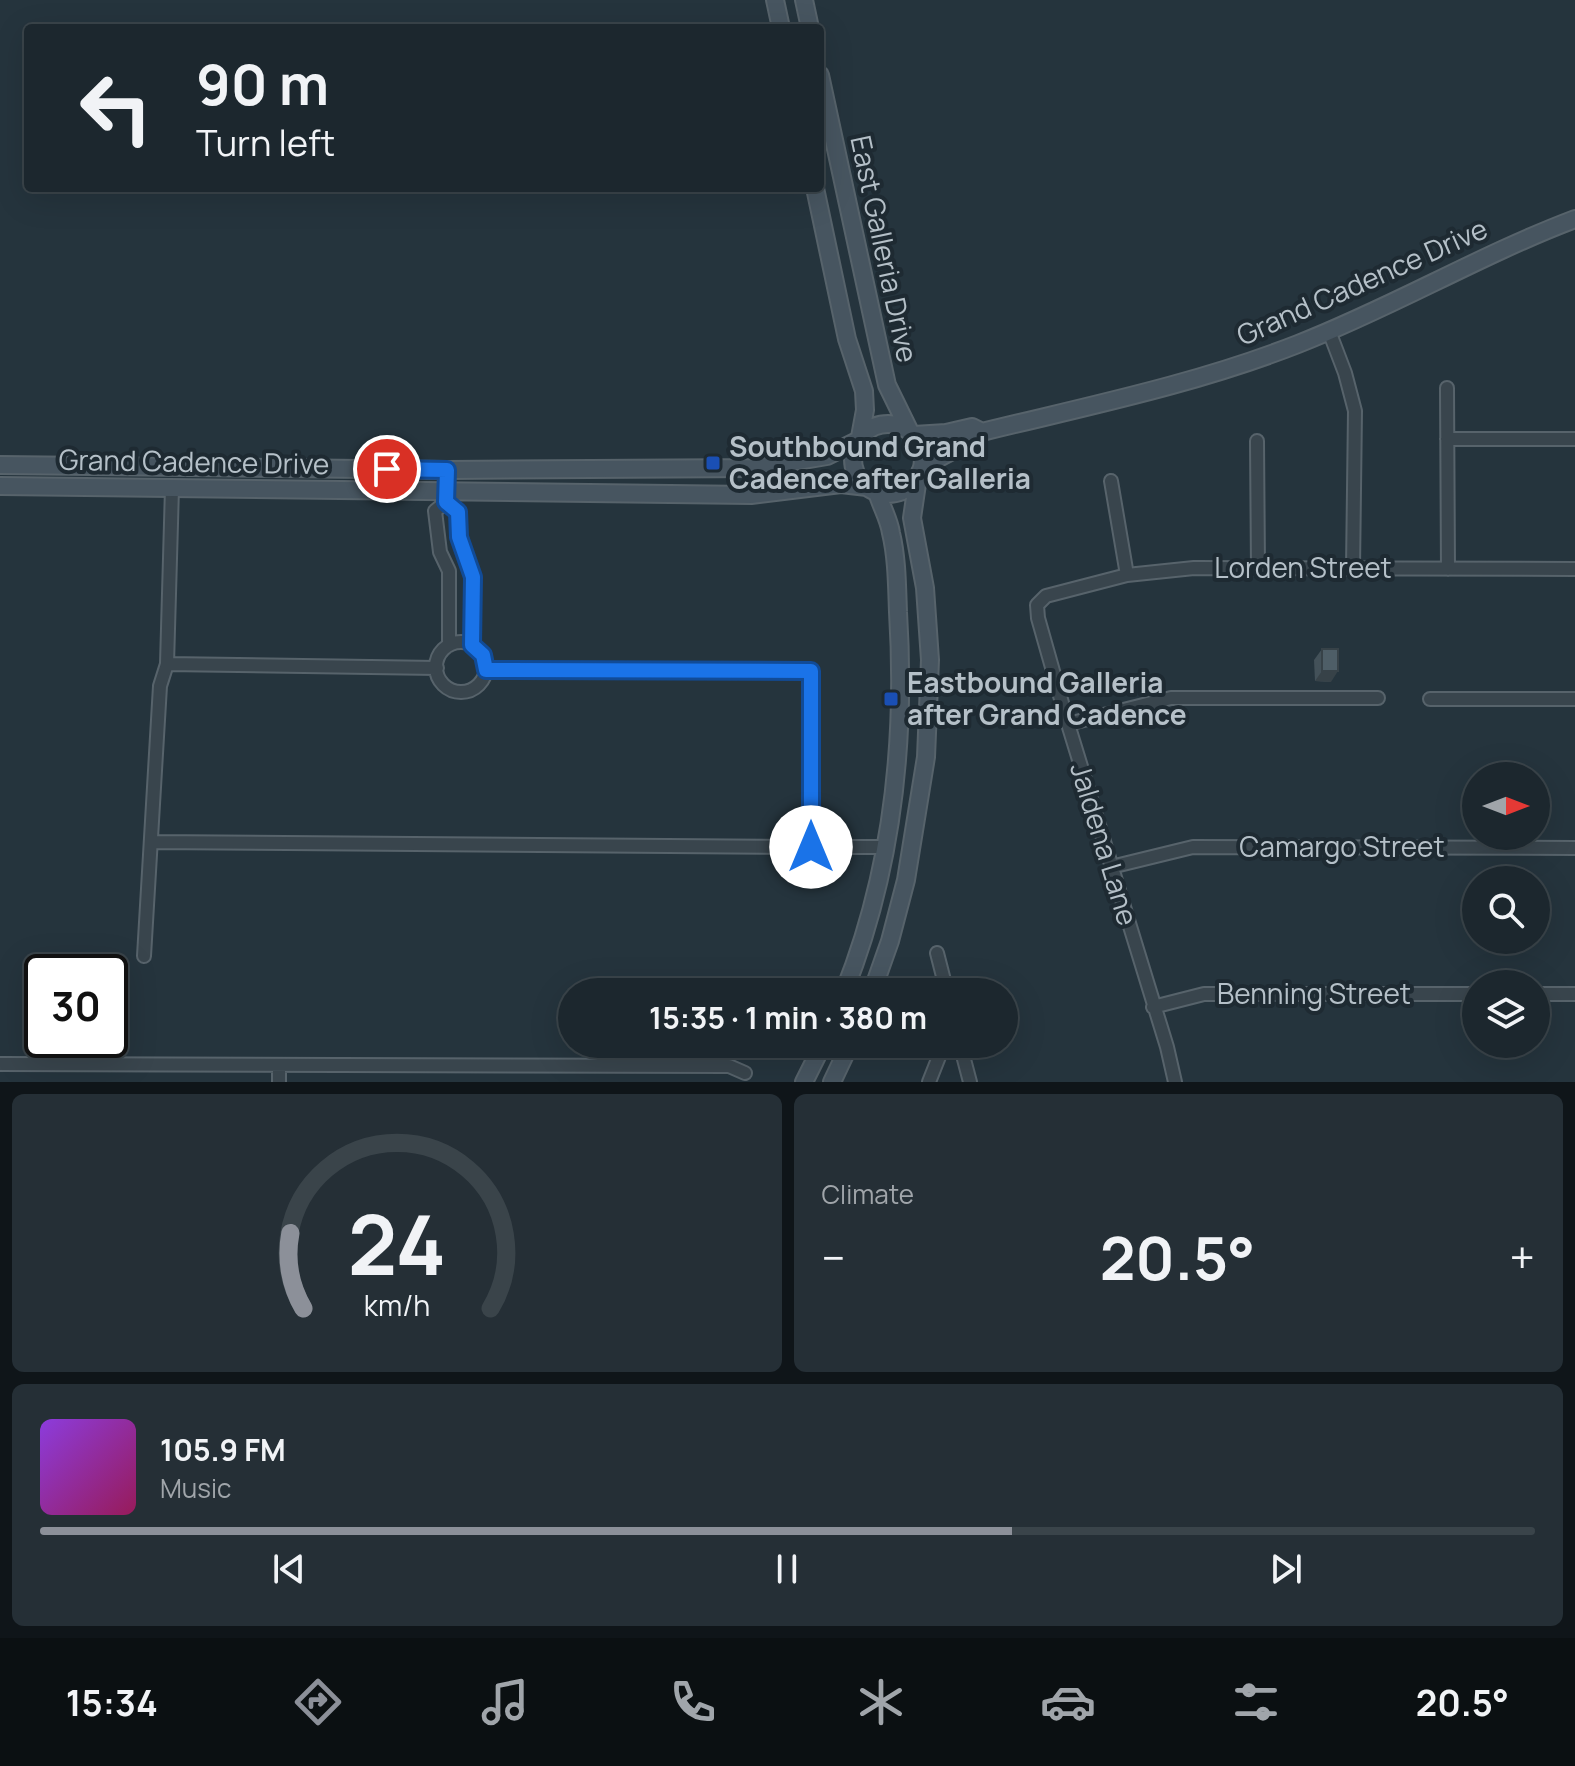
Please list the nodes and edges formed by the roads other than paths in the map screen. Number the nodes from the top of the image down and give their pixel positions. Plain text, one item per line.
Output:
1 (775, 0) edge
2 (804, 0) edge
3 (780, 24) edge
4 (809, 24) edge
5 (824, 94) edge
6 (816, 192) edge
7 (1575, 219) edge
8 (1329, 331) junction
9 (1447, 388) dead end
10 (911, 432) junction
11 (982, 432) junction
12 (859, 439) junction
13 (1447, 439) junction
14 (1575, 439) edge
15 (1257, 441) dead end
16 (0, 465) edge
17 (447, 470) junction
18 (919, 475) junction
19 (1111, 481) dead end
20 (0, 487) edge
21 (172, 488) junction
22 (872, 490) junction
23 (446, 496) junction
24 (1258, 568) junction
25 (1353, 568) junction
26 (1448, 569) junction
27 (1575, 569) edge
28 (1127, 575) junction
29 (1037, 605) joint
30 (449, 645) junction
31 (472, 645) junction
32 (167, 664) junction
33 (437, 668) junction
34 (486, 670) junction
35 (1378, 698) dead end
36 (1430, 699) dead end
37 (1575, 699) edge
38 (1068, 724) junction
39 (151, 842) junction
40 (811, 847) junction
41 (885, 847) junction
42 (1575, 848) edge
43 (1111, 867) junction
44 (937, 953) dead end
45 (144, 956) dead end
46 (848, 978) edge
47 (877, 978) edge
48 (943, 978) edge
49 (1462, 994) edge
50 (1550, 994) edge
51 (1575, 994) edge
52 (1153, 1007) junction
53 (816, 1058) edge
54 (843, 1058) edge
55 (938, 1058) edge
56 (964, 1058) edge
57 (0, 1064) edge
58 (279, 1065) junction
59 (637, 1066) junction
60 (745, 1073) dead end
61 (279, 1082) edge
62 (637, 1082) edge
63 (804, 1082) edge
64 (832, 1082) edge
65 (929, 1082) edge
66 (970, 1082) edge
67 (1175, 1082) edge

1 - 3 main road
2 - 4 main road
5 - 10 main road, East Galleria Drive
6 - 12 main road, East Galleria Drive
7 - 8 main road, Grand Cadence Drive
8 - 11 main road, Grand Cadence Drive
8 - 25 street
9 - 13 street
10 - 11 main road, Grand Cadence Drive
10 - 12 main road
10 - 18 main road
11 - 18 main road, Grand Cadence Drive
12 - 17 main road, Grand Cadence Drive
12 - 22 main road
13 - 14 street
13 - 26 street
15 - 24 street
16 - 17 main road, Grand Cadence Drive
17 - 23 main road
18 - 22 main road
18 - 47 main road
19 - 28 street
20 - 21 main road, Grand Cadence Drive
21 - 23 main road, Grand Cadence Drive
21 - 32 street
22 - 23 main road, Grand Cadence Drive
22 - 41 main road
23 - 30 street
23 - 31 street
24 - 25 street, Lorden Street
24 - 28 street, Lorden Street
25 - 26 street, Lorden Street
26 - 27 street, Lorden Street
28 - 29 street, Lorden Street
29 - 38 street, Jaldena Lane
30 - 31 street
30 - 33 street
31 - 34 street
32 - 33 street
32 - 39 street
33 - 34 street
34 - 40 street
35 - 38 street
36 - 37 street
38 - 43 street, Jaldena Lane
39 - 40 street
39 - 45 street
40 - 41 street
41 - 46 main road
42 - 43 street, Camargo Street
43 - 52 street, Jaldena Lane
44 - 48 street
49 - 52 street, Benning Street
50 - 51 street
52 - 67 street, Jaldena Lane
53 - 63 main road
54 - 64 main road
55 - 65 street
56 - 66 street
57 - 58 street
58 - 59 street
58 - 61 street
59 - 60 street
59 - 62 street

